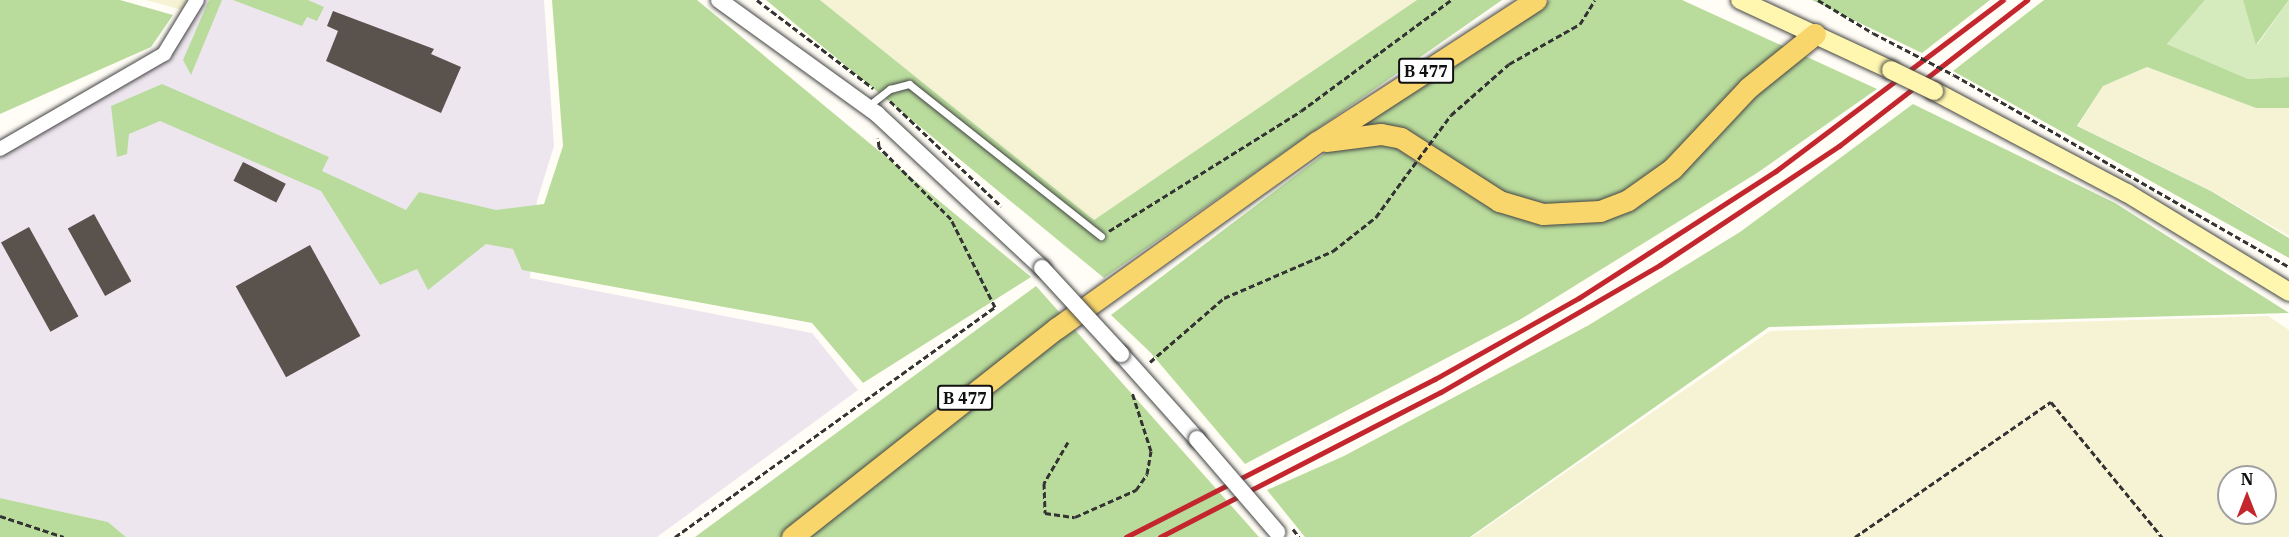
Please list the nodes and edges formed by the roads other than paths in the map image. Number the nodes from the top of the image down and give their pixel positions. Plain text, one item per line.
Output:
1 (197, 0) edge
2 (719, 0) edge
3 (1536, 0) edge
4 (1740, 0) edge
5 (1815, 33) junction
6 (872, 110) junction
7 (1317, 142) junction
8 (0, 150) edge
9 (1101, 236) road end
10 (2289, 292) edge
11 (1279, 535) edge
12 (792, 537) edge

1 - 8 street
2 - 6 street
3 - 7 main road, B 477
4 - 5 main road
5 - 7 main road
5 - 10 main road, bridge
6 - 9 lane
6 - 11 street, bridge
7 - 12 main road, B 477

